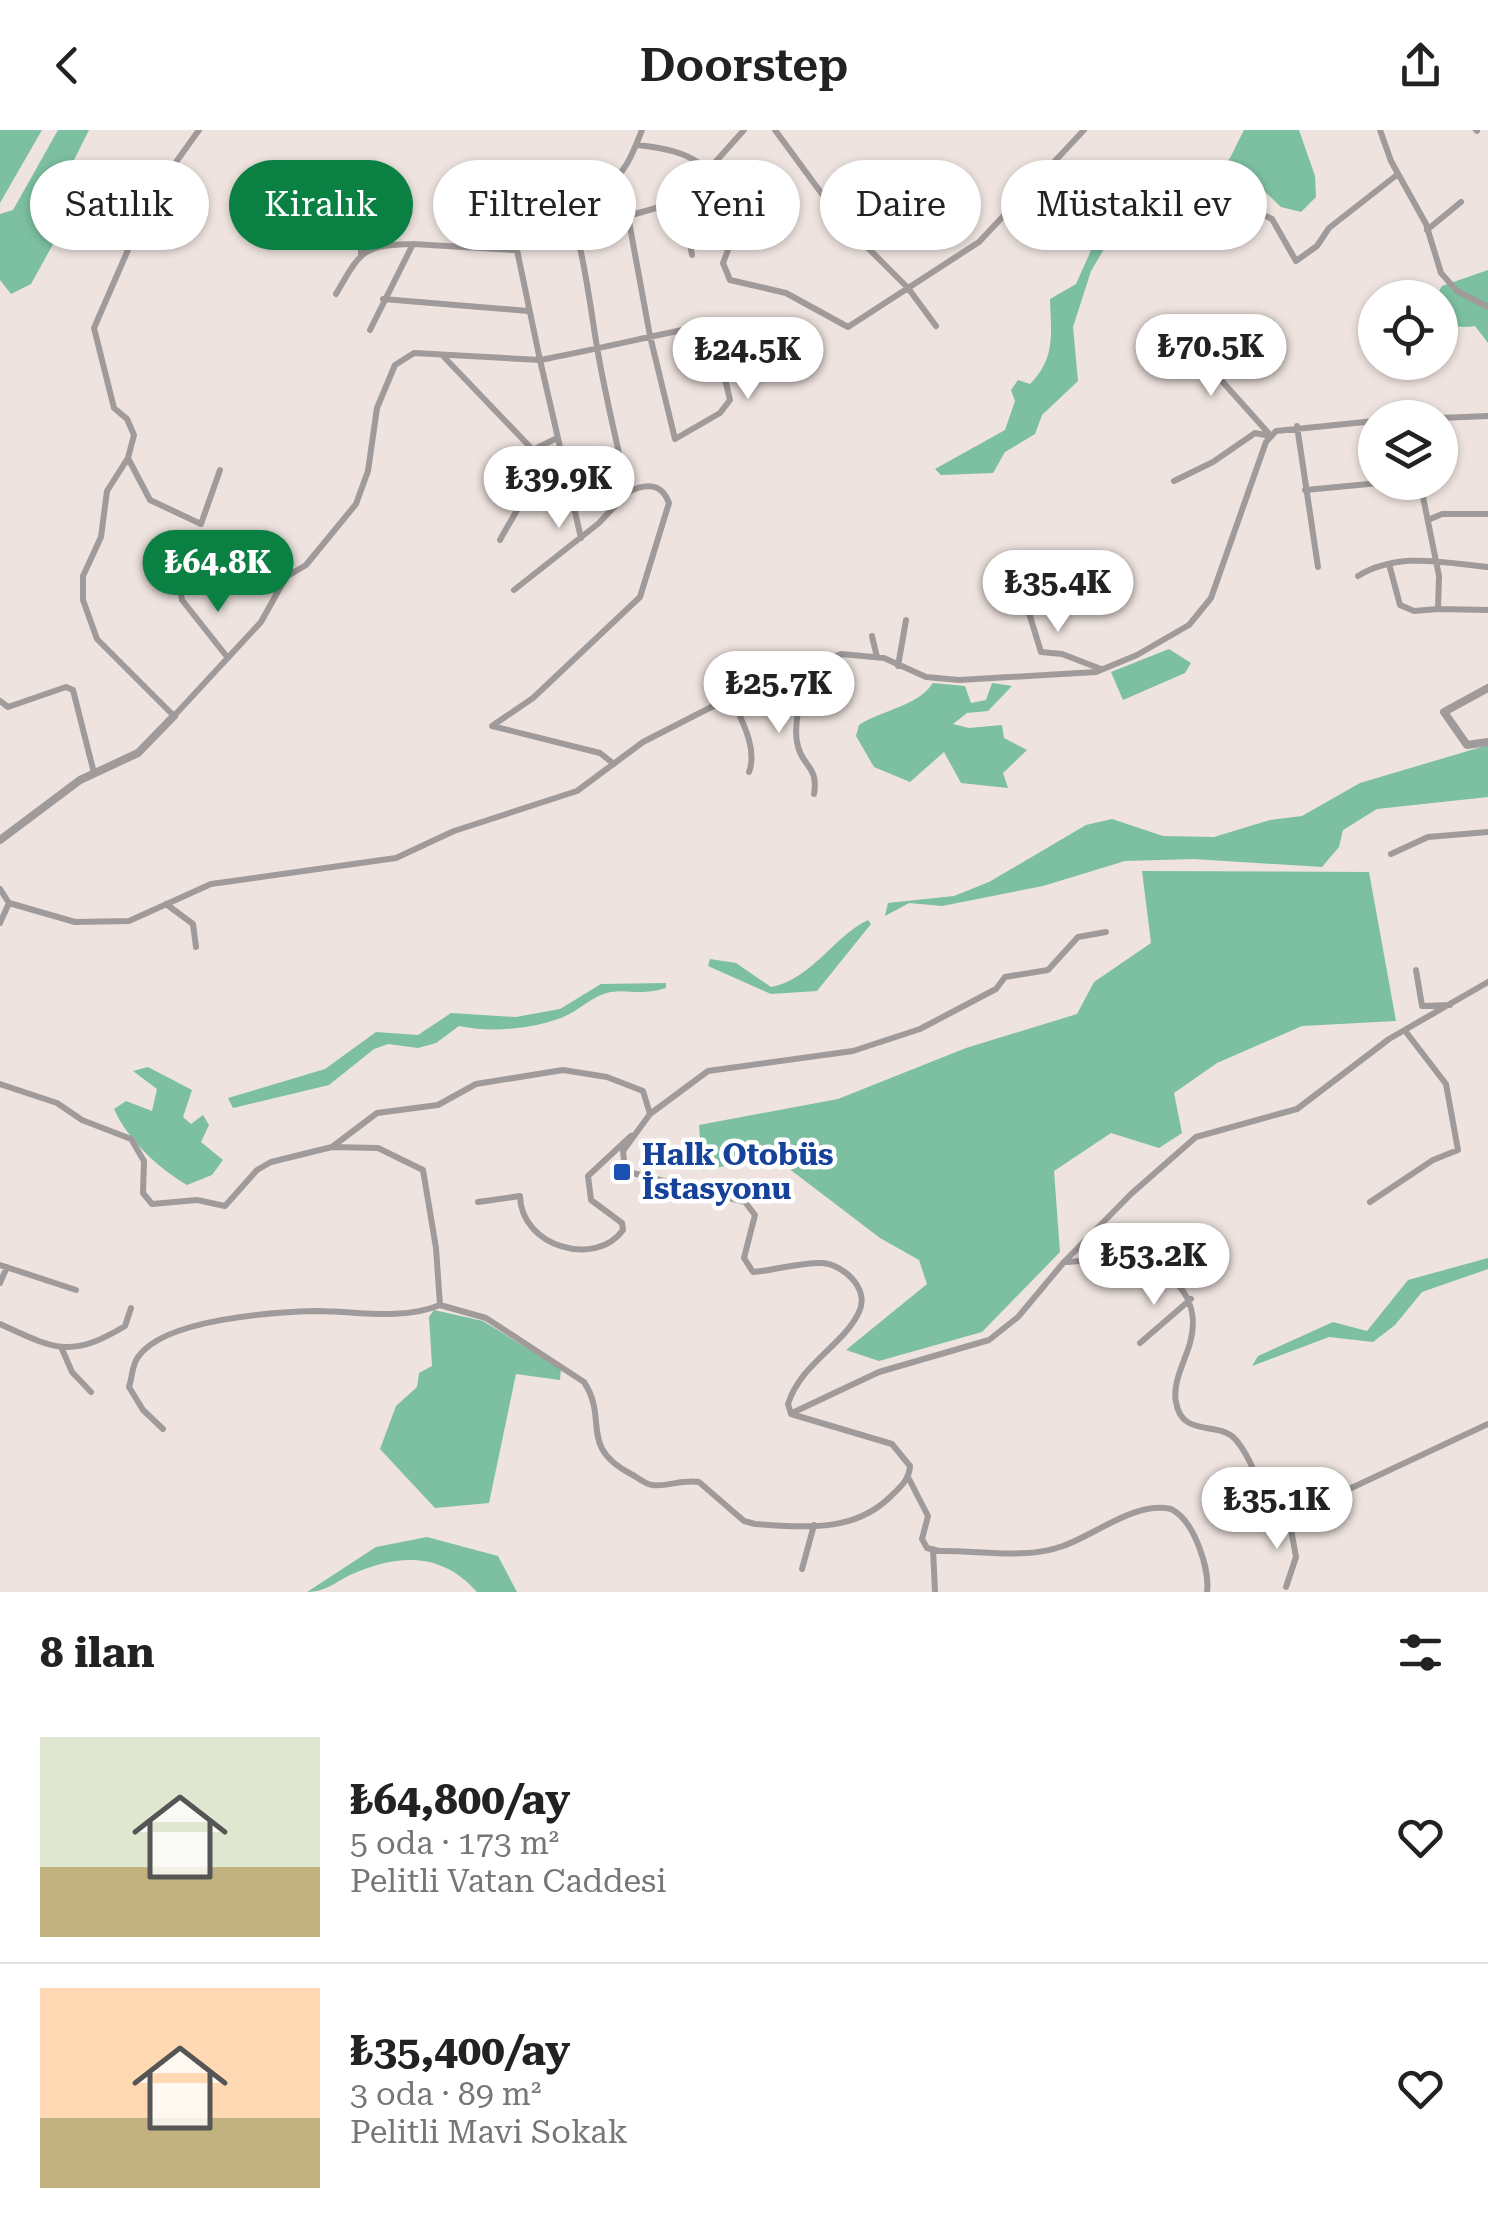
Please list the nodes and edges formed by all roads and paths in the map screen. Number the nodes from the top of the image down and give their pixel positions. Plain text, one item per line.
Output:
1 (199, 130) edge
2 (642, 130) edge
3 (744, 130) edge
4 (774, 130) edge
5 (1084, 130) edge
6 (1380, 130) edge
7 (636, 144) junction
8 (628, 160) edge
9 (696, 160) edge
10 (717, 160) edge
11 (1398, 174) junction
12 (1461, 202) dead end
13 (1267, 216) edge
14 (1427, 230) junction
15 (413, 244) edge
16 (433, 245) edge
17 (361, 250) edge
18 (366, 250) edge
19 (410, 250) edge
20 (514, 250) edge
21 (579, 250) edge
22 (634, 250) edge
23 (691, 250) edge
24 (728, 250) edge
25 (361, 254) junction
26 (692, 255) dead end
27 (908, 288) junction
28 (336, 294) dead end
29 (382, 299) junction
30 (1488, 307) edge
31 (530, 312) junction
32 (936, 326) dead end
33 (370, 330) dead end
34 (1178, 332) dead end
35 (650, 336) junction
36 (597, 349) junction
37 (443, 356) junction
38 (540, 360) junction
39 (1488, 416) edge
40 (1458, 417) edge
41 (1358, 422) edge
42 (1297, 426) junction
43 (1271, 436) junction
44 (557, 438) junction
45 (533, 450) junction
46 (128, 458) junction
47 (220, 470) dead end
48 (1174, 481) dead end
49 (1358, 485) edge
50 (1306, 490) junction
51 (628, 492) junction
52 (1424, 500) edge
53 (1488, 514) edge
54 (1428, 520) junction
55 (581, 538) junction
56 (500, 540) dead end
57 (1436, 560) junction
58 (1389, 564) junction
59 (1318, 567) dead end
60 (1488, 567) edge
61 (1358, 576) dead end
62 (1047, 578) dead end
63 (179, 582) dead end
64 (514, 590) dead end
65 (1438, 609) junction
66 (1488, 610) edge
67 (906, 620) dead end
68 (872, 636) dead end
69 (877, 657) junction
70 (228, 658) junction
71 (898, 666) junction
72 (1102, 669) junction
73 (795, 670) junction
74 (1488, 688) edge
75 (731, 697) junction
76 (0, 700) edge
77 (174, 716) junction
78 (1488, 742) edge
79 (614, 764) junction
80 (749, 772) dead end
81 (94, 773) junction
82 (814, 794) dead end
83 (1488, 832) edge
84 (0, 840) edge
85 (1392, 854) dead end
86 (0, 889) edge
87 (8, 903) junction
88 (165, 903) junction
89 (0, 923) edge
90 (1106, 932) dead end
91 (196, 947) dead end
92 (1416, 970) dead end
93 (1488, 982) edge
94 (1451, 1005) junction
95 (1406, 1032) junction
96 (0, 1084) edge
97 (650, 1114) junction
98 (644, 1127) junction
99 (332, 1147) junction
100 (478, 1202) dead end
101 (1370, 1202) dead end
102 (1064, 1262) junction
103 (4, 1266) edge
104 (0, 1283) edge
105 (76, 1290) dead end
106 (1192, 1300) junction
107 (440, 1305) junction
108 (131, 1308) dead end
109 (0, 1324) edge
110 (1140, 1343) dead end
111 (62, 1349) junction
112 (90, 1392) dead end
113 (791, 1414) junction
114 (1488, 1424) edge
115 (163, 1429) dead end
116 (908, 1477) junction
117 (1289, 1518) junction
118 (814, 1525) junction
119 (934, 1550) junction
120 (802, 1569) dead end
121 (1286, 1587) dead end
122 (936, 1592) edge
123 (1207, 1592) edge

1 - 46 street
2 - 7 street
3 - 10 street
4 - 27 street
5 - 27 street
6 - 11 street
7 - 8 street
7 - 9 street
11 - 13 street
11 - 14 street
12 - 14 street
14 - 30 street
15 - 16 street
17 - 25 street
18 - 25 street
19 - 29 street
20 - 31 street
21 - 36 street
22 - 35 street
23 - 26 street
24 - 27 street
25 - 28 street
27 - 32 street
29 - 31 street
29 - 33 street
31 - 38 street
34 - 43 street
35 - 35 street
35 - 36 street
36 - 38 street
36 - 51 street
37 - 38 street
37 - 45 street
37 - 70 street
38 - 44 street
39 - 40 street
41 - 42 street
42 - 43 street
42 - 50 street
43 - 48 street
43 - 72 street
44 - 45 street
44 - 55 street
45 - 56 street
46 - 47 street
46 - 77 street
49 - 50 street
50 - 59 street
51 - 55 street
51 - 79 street
52 - 54 street
53 - 54 street
54 - 57 street
55 - 64 street
57 - 58 street
57 - 60 street
57 - 65 street
58 - 61 street
58 - 65 street
62 - 72 street
63 - 70 street
65 - 66 street
67 - 71 street
68 - 69 street
69 - 71 street
69 - 73 street
70 - 77 street
71 - 72 street
73 - 75 street
73 - 82 street
74 - 78 street
75 - 79 street
75 - 80 street
76 - 81 street
77 - 81 street
79 - 88 street
81 - 84 street
83 - 85 street
86 - 87 street
87 - 88 street
87 - 89 street
88 - 91 street
90 - 97 street
92 - 94 street
93 - 94 street
94 - 95 street
95 - 101 street
95 - 102 street
96 - 99 street
97 - 98 street
97 - 99 street
98 - 100 street
98 - 113 street
99 - 107 street
102 - 106 street
102 - 113 street
103 - 104 street
103 - 105 street
106 - 110 street
106 - 117 street
107 - 115 street
107 - 118 street
108 - 111 street
109 - 111 street
111 - 112 street
113 - 116 street
114 - 117 street
116 - 118 street
116 - 119 street
117 - 121 street
118 - 120 street
119 - 122 street
119 - 123 street

